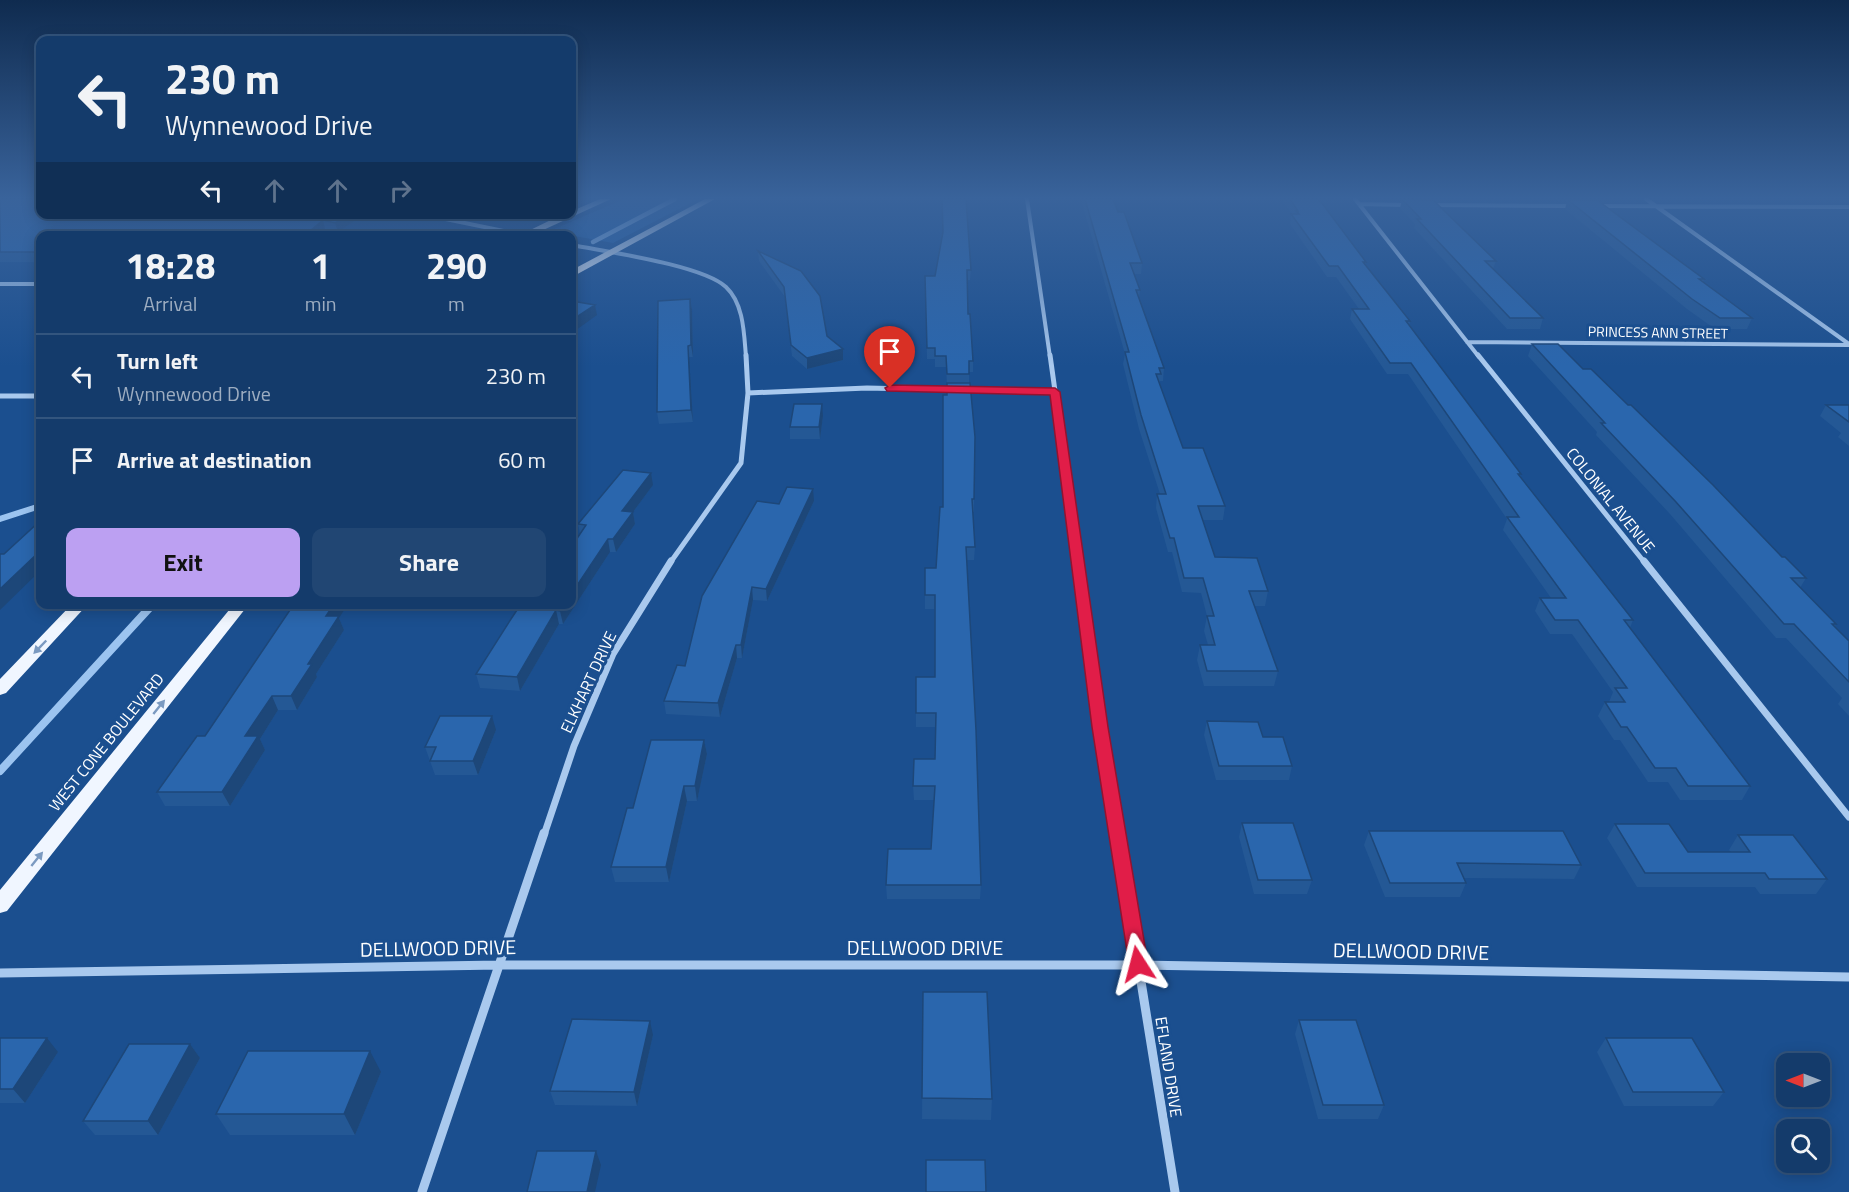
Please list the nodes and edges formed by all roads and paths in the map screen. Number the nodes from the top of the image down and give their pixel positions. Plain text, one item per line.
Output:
1 (607, 255) edge
2 (618, 255) edge
3 (1035, 255) edge
4 (1398, 255) edge
5 (1724, 255) edge
6 (576, 272) edge
7 (0, 284) edge
8 (36, 284) edge
9 (1467, 342) junction
10 (1849, 345) edge
11 (1055, 392) junction
12 (748, 393) junction
13 (0, 396) edge
14 (36, 396) edge
15 (76, 609) edge
16 (238, 609) edge
17 (0, 689) edge
18 (1849, 817) edge
19 (0, 905) edge
20 (499, 964) junction
21 (1138, 964) junction
22 (0, 973) edge
23 (1849, 977) edge
24 (422, 1192) edge
25 (1175, 1192) edge

1 - 6 main road
2 - 12 street, ELKHART DRIVE
3 - 11 street, EFLAND DRIVE
4 - 9 street, COLONIAL AVENUE
5 - 10 street
7 - 8 street
9 - 10 street, PRINCESS ANN STREET
9 - 18 street, COLONIAL AVENUE
11 - 12 street
11 - 21 street, EFLAND DRIVE
12 - 20 street, ELKHART DRIVE
13 - 14 street
15 -> 17 main road
19 -> 16 main road, WEST CONE BOULEVARD
20 - 21 street, DELLWOOD DRIVE
20 - 22 street, DELLWOOD DRIVE
20 - 24 street, ELKHART DRIVE
21 - 23 street, DELLWOOD DRIVE
21 - 25 street, EFLAND DRIVE

